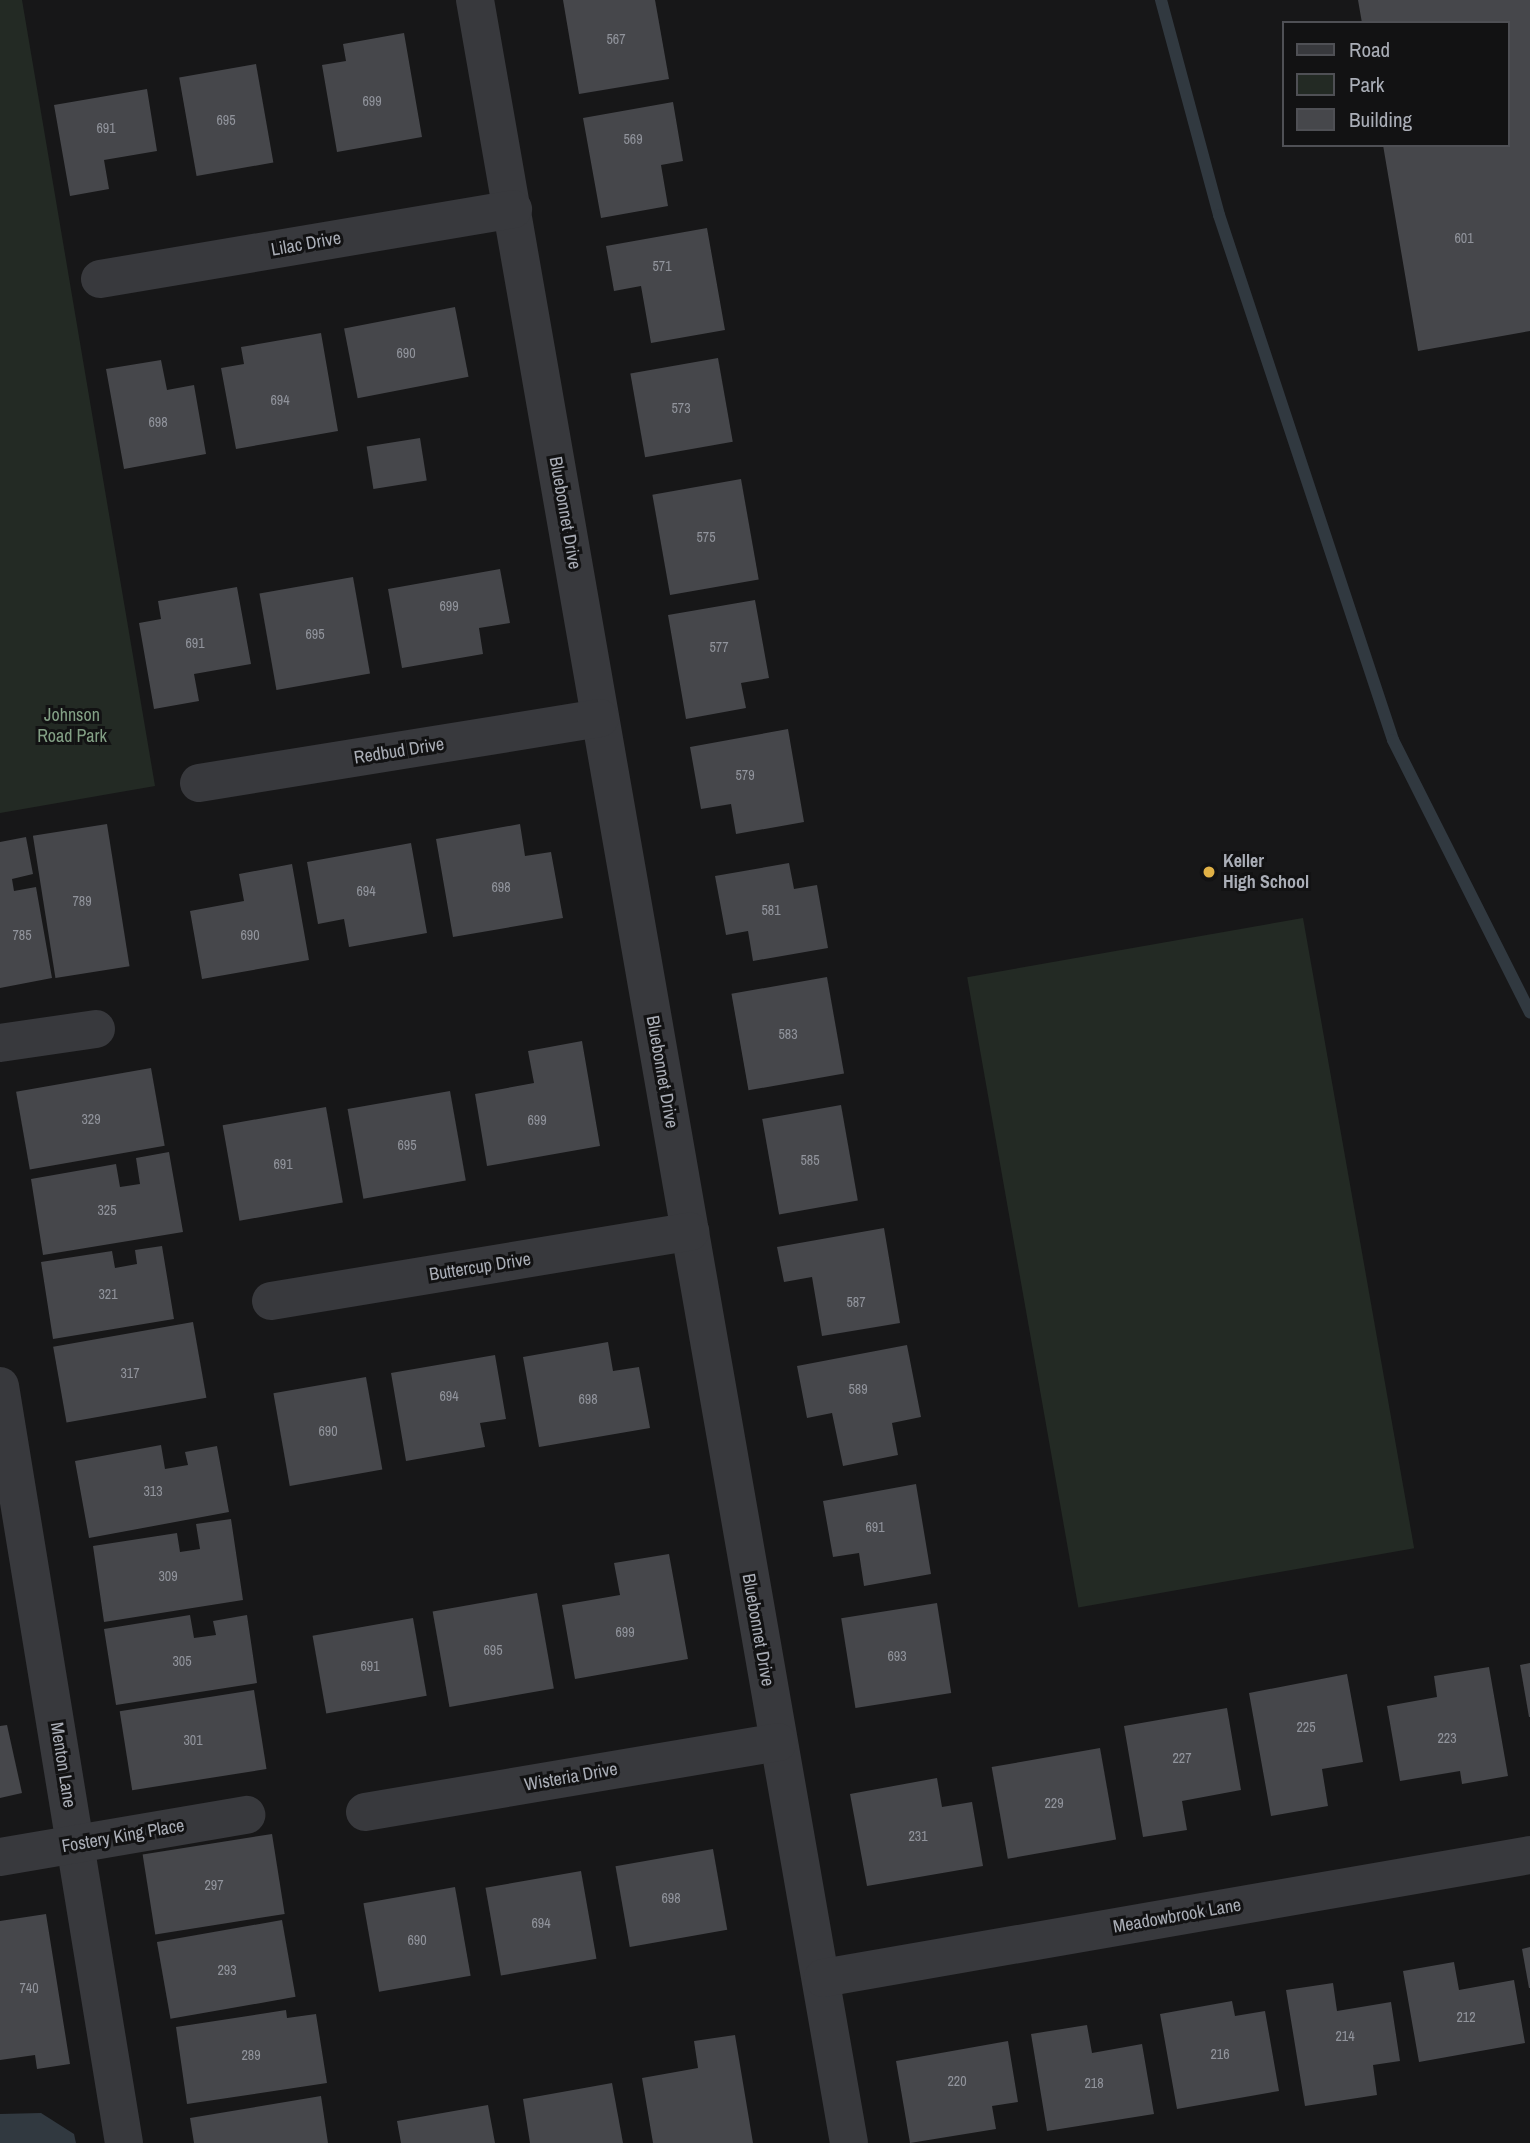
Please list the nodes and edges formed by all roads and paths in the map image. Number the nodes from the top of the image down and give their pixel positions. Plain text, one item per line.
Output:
1 (475, 0) edge
2 (513, 209) junction
3 (100, 279) dead end
4 (600, 718) junction
5 (199, 783) dead end
6 (96, 1029) dead end
7 (0, 1043) edge
8 (690, 1232) junction
9 (271, 1301) dead end
10 (0, 1386) edge
11 (5, 1449) edge
12 (778, 1742) junction
13 (365, 1812) dead end
14 (246, 1815) dead end
15 (76, 1844) junction
16 (1530, 1855) edge
17 (0, 1857) edge
18 (823, 1978) junction
19 (124, 2143) edge
20 (849, 2143) edge

1 - 2 street, Bluebonnet Drive
2 - 3 street, Lilac Drive
2 - 4 street, Bluebonnet Drive
4 - 5 street, Redbud Drive
4 - 8 street, Bluebonnet Drive
6 - 7 street
8 - 9 street, Buttercup Drive
8 - 12 street, Bluebonnet Drive
10 - 11 street, Menton Lane
11 - 15 street, Menton Lane
12 - 13 street, Wisteria Drive
12 - 18 street, Bluebonnet Drive
14 - 15 street, Fostery King Place
15 - 17 street, Fostery King Place
15 - 19 street, Menton Lane
16 - 18 street, Meadowbrook Lane
18 - 20 street, Bluebonnet Drive

